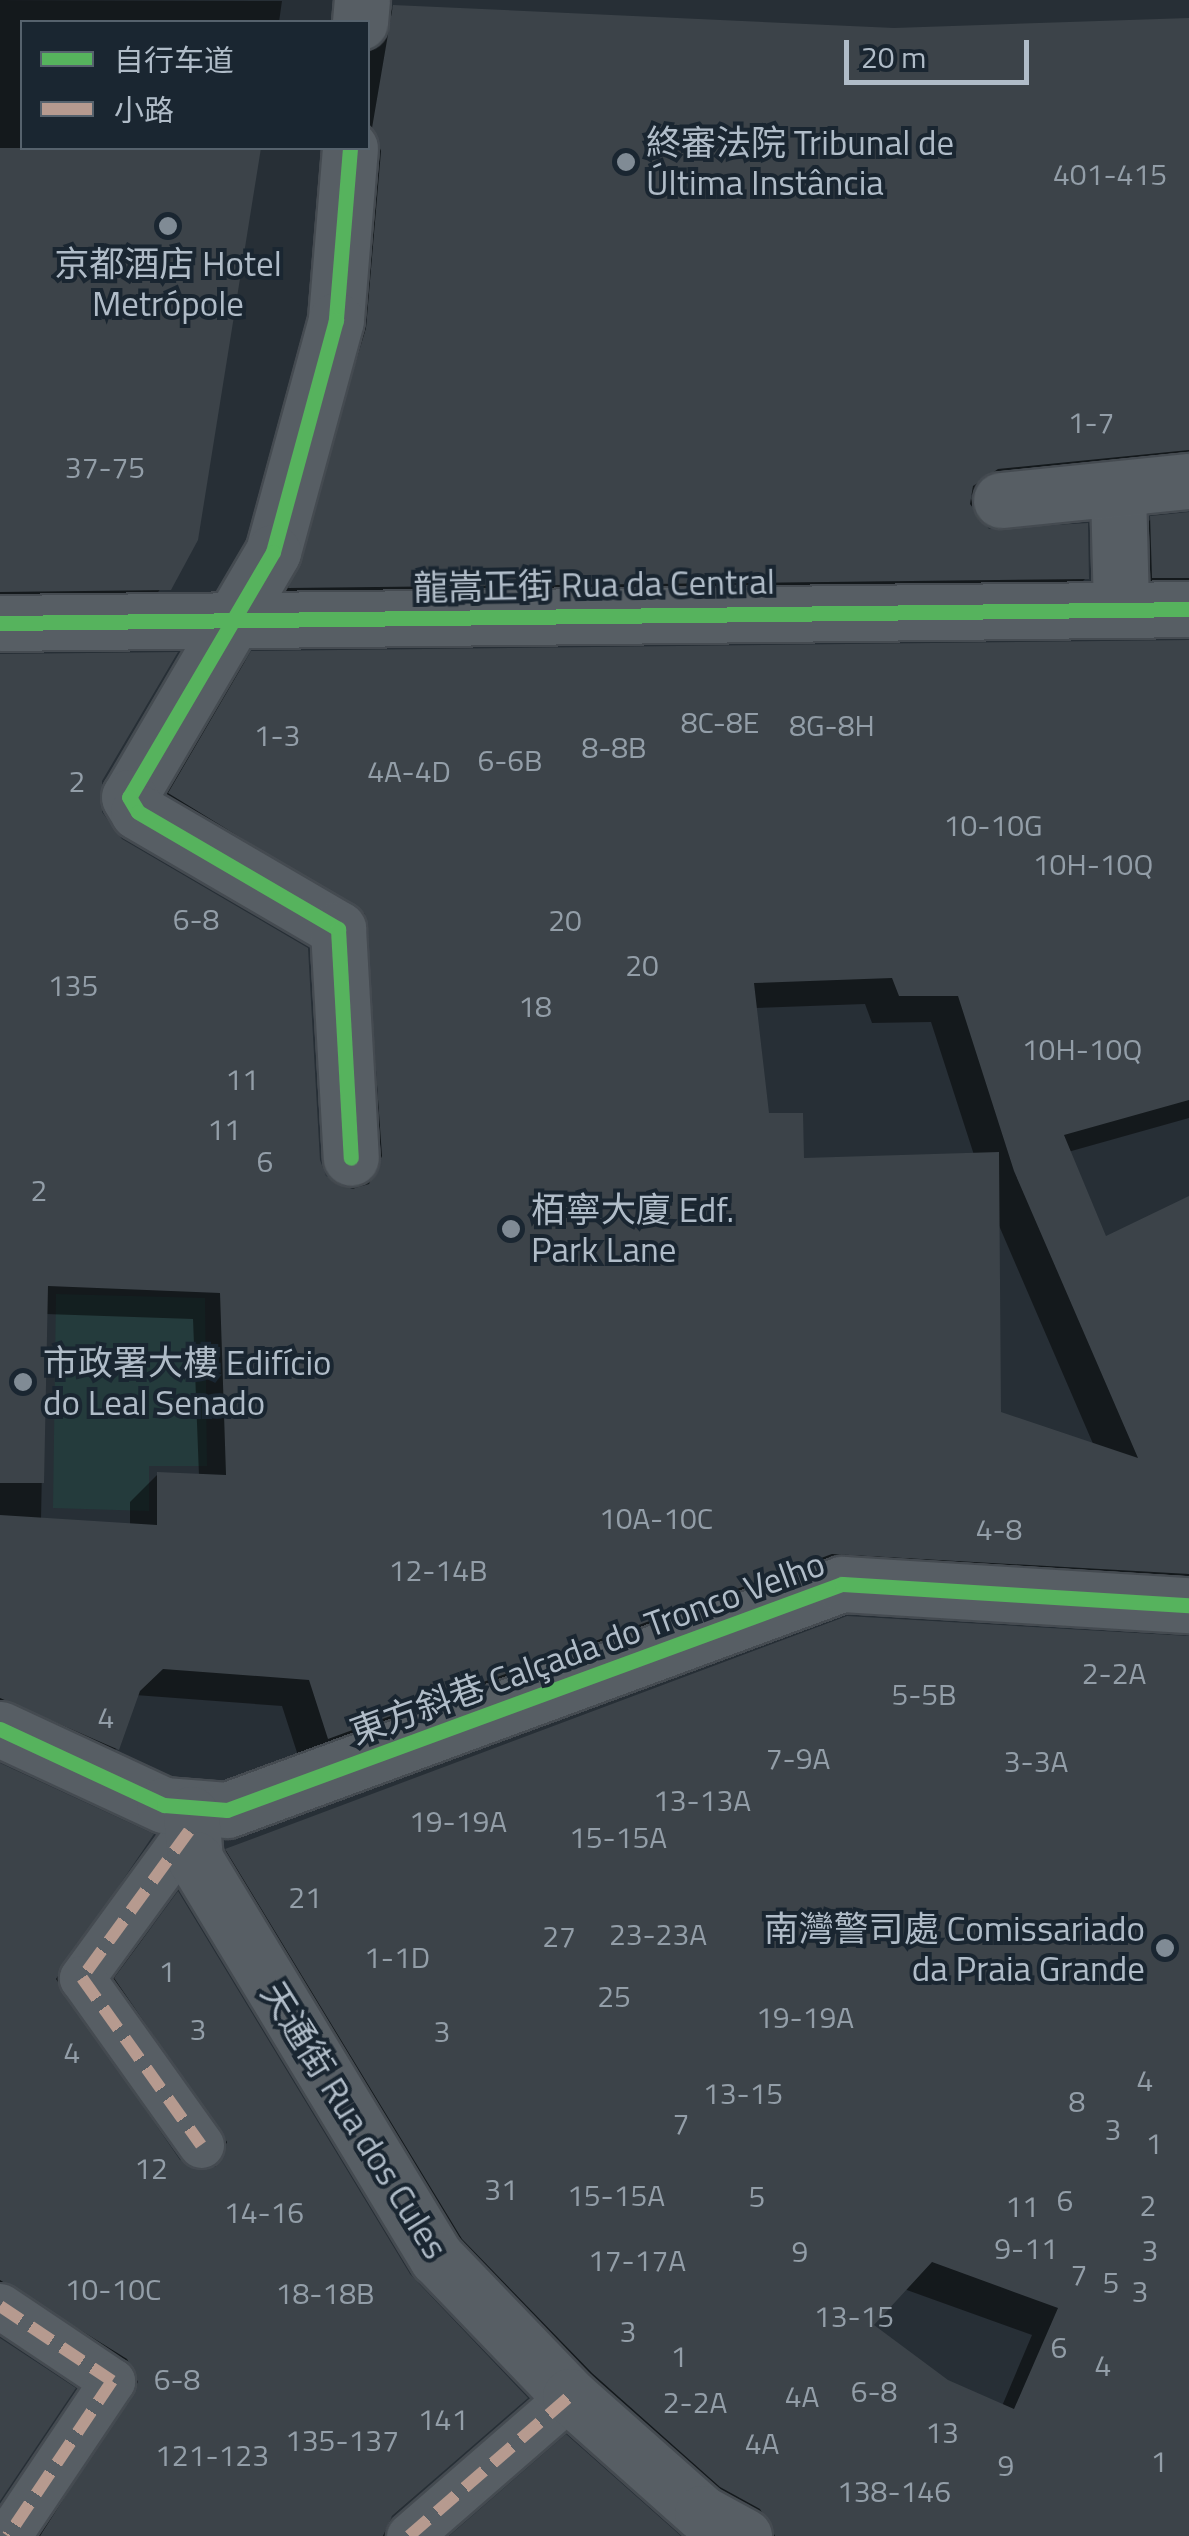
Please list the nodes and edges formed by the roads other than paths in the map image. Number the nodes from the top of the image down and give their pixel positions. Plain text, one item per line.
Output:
1 (350, 150) edge
2 (1189, 481) edge
3 (1118, 492) junction
4 (1001, 500) dead end
5 (1120, 607) junction
6 (1189, 609) edge
7 (231, 620) junction
8 (0, 623) edge
9 (351, 1158) dead end
10 (1189, 1606) edge
11 (0, 1729) edge
12 (190, 1822) junction
13 (201, 2145) dead end
14 (0, 2306) edge
15 (570, 2396) junction
16 (8, 2536) edge
17 (409, 2536) edge
18 (744, 2536) edge

1 - 7 street
2 - 3 street
3 - 4 street
3 - 5 street
5 - 6 street, 龍嵩正街 Rua da Central
5 - 7 street, 龍嵩正街 Rua da Central
7 - 8 street, 龍嵩正街 Rua da Central
7 - 9 street
10 - 12 street, 東方斜巷 Calçada do Tronco Velho
11 - 12 street
12 - 13 street
12 - 15 street, 天通街 Rua dos Cules
14 - 16 street
15 - 17 street
15 - 18 street, 天通街 Rua dos Cules

